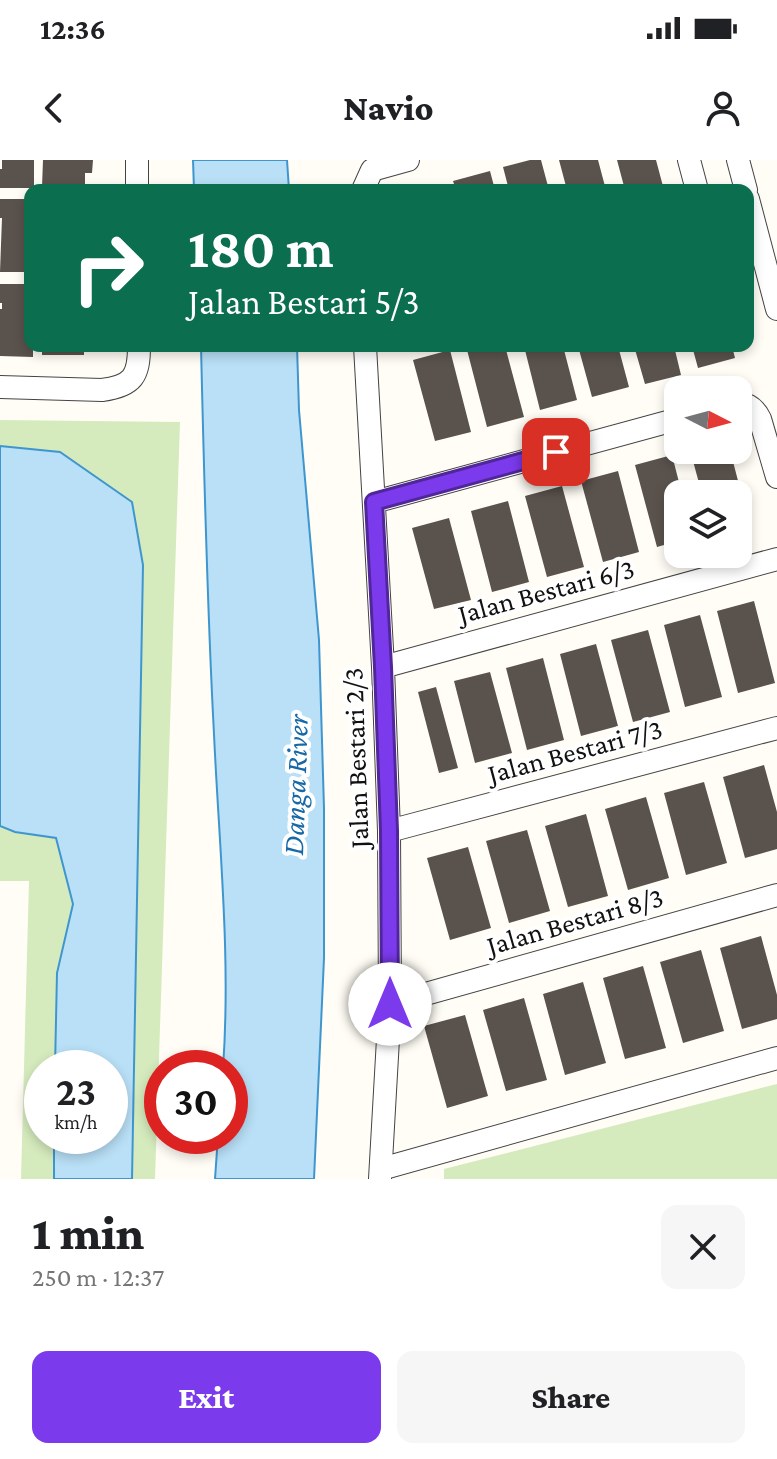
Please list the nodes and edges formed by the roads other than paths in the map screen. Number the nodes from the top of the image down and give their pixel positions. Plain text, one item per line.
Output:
1 (137, 160) edge
2 (408, 160) edge
3 (689, 160) edge
4 (738, 160) edge
5 (367, 180) edge
6 (137, 184) edge
7 (695, 184) edge
8 (744, 184) edge
9 (754, 222) edge
10 (777, 309) edge
11 (139, 352) edge
12 (365, 352) edge
13 (0, 387) edge
14 (752, 408) edge
15 (664, 423) edge
16 (777, 477) edge
17 (374, 502) junction
18 (774, 560) edge
19 (383, 667) junction
20 (777, 728) edge
21 (389, 831) junction
22 (777, 895) edge
23 (390, 1004) junction
24 (777, 1058) edge
25 (380, 1174) edge

1 - 6 street
2 - 5 street
3 - 7 street
4 - 8 street
9 - 10 street
11 - 13 street
12 - 17 street, Jalan Bestari 2/3
14 - 16 street
15 - 17 street
17 - 19 street, Jalan Bestari 2/3
18 - 19 street, Jalan Bestari 6/3
19 - 21 street, Jalan Bestari 2/3
20 - 21 street, Jalan Bestari 7/3
21 - 23 street, Jalan Bestari 2/3
22 - 23 street, Jalan Bestari 8/3
23 - 25 street, Jalan Bestari 2/3
24 - 25 street

